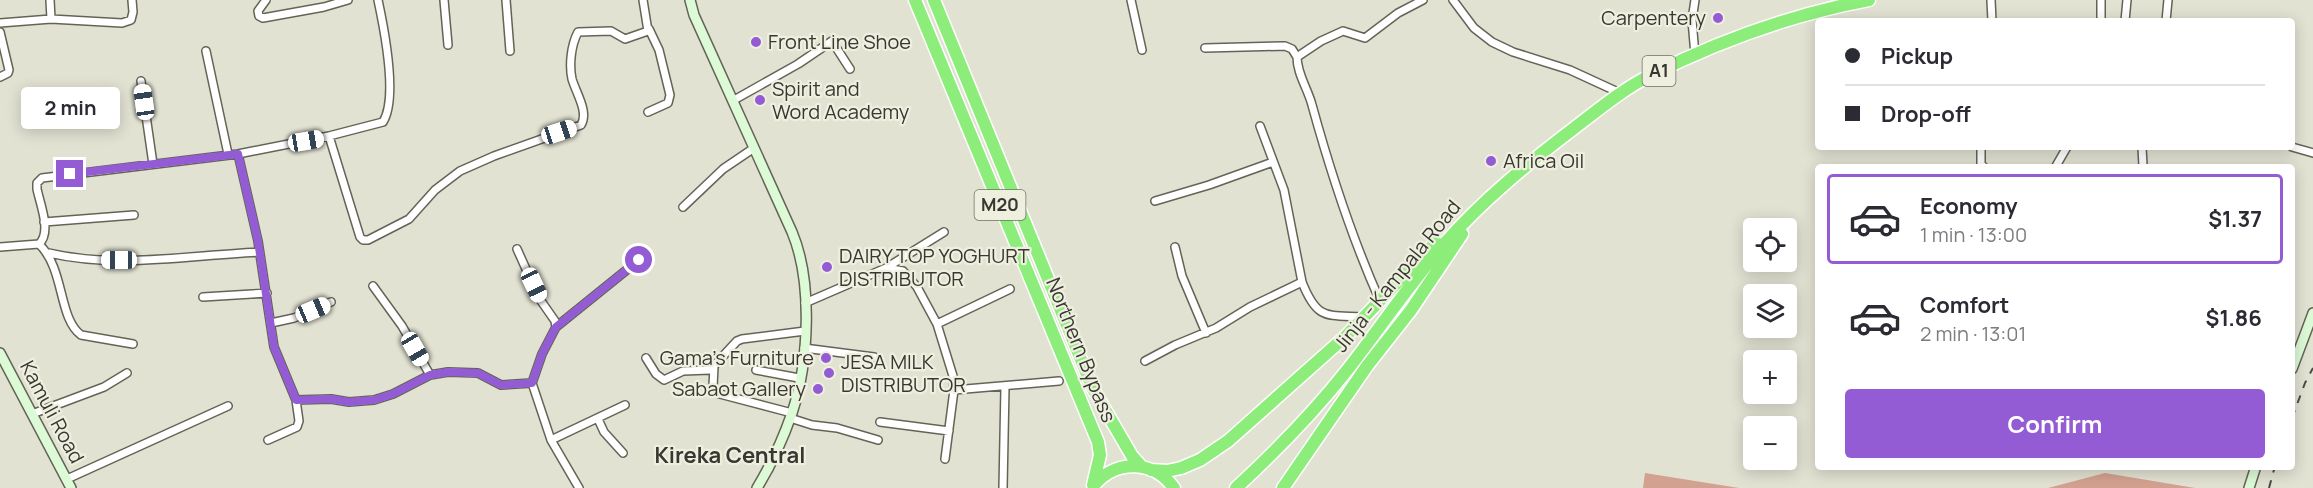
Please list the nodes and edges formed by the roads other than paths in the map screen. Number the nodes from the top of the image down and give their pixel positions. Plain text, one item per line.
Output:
1 (50, 0) edge
2 (132, 0) edge
3 (266, 0) edge
4 (348, 0) edge
5 (378, 0) edge
6 (444, 0) edge
7 (506, 0) edge
8 (643, 0) edge
9 (690, 0) edge
10 (915, 0) edge
11 (934, 0) edge
12 (1131, 0) edge
13 (1423, 0) edge
14 (1453, 0) edge
15 (1695, 0) edge
16 (1869, 0) edge
17 (1991, 0) edge
18 (2100, 0) edge
19 (2127, 0) edge
20 (2168, 0) edge
21 (1839, 3) edge
22 (1992, 18) edge
23 (2101, 18) edge
24 (2125, 18) edge
25 (2166, 18) edge
26 (51, 20) junction
27 (0, 23) edge
28 (650, 29) junction
29 (0, 32) edge
30 (448, 45) dead end
31 (1205, 48) dead end
32 (1142, 50) dead end
33 (206, 51) dead end
34 (510, 51) dead end
35 (1695, 55) junction
36 (1297, 57) junction
37 (850, 69) dead end
38 (0, 76) edge
39 (141, 81) dead end
40 (1620, 93) junction
41 (734, 100) junction
42 (648, 112) dead end
43 (1260, 126) dead end
44 (329, 136) junction
45 (754, 148) junction
46 (2295, 148) edge
47 (2065, 150) edge
48 (2313, 153) edge
49 (228, 154) junction
50 (238, 154) junction
51 (1274, 162) junction
52 (153, 164) junction
53 (2057, 164) edge
54 (1155, 201) dead end
55 (1480, 204) junction
56 (682, 207) dead end
57 (134, 215) dead end
58 (44, 222) junction
59 (944, 232) dead end
60 (39, 244) junction
61 (0, 247) edge
62 (1175, 247) dead end
63 (517, 249) dead end
64 (259, 252) junction
65 (49, 253) junction
66 (639, 260) dead end
67 (886, 268) junction
68 (1302, 282) junction
69 (373, 286) dead end
70 (1010, 289) dead end
71 (267, 293) junction
72 (203, 297) dead end
73 (331, 302) dead end
74 (1380, 302) junction
75 (805, 303) junction
76 (2313, 313) edge
77 (1364, 317) junction
78 (271, 323) junction
79 (937, 324) junction
80 (556, 327) junction
81 (805, 331) junction
82 (1206, 333) junction
83 (133, 344) dead end
84 (804, 348) junction
85 (0, 353) edge
86 (874, 357) dead end
87 (646, 358) dead end
88 (1145, 361) dead end
89 (2295, 361) edge
90 (714, 366) junction
91 (756, 370) dead end
92 (127, 373) dead end
93 (430, 375) junction
94 (799, 378) junction
95 (1059, 381) dead end
96 (532, 383) junction
97 (1005, 387) junction
98 (954, 390) junction
99 (296, 400) junction
100 (625, 405) dead end
101 (228, 406) dead end
102 (32, 414) junction
103 (791, 416) junction
104 (598, 419) junction
105 (880, 422) dead end
106 (949, 431) junction
107 (268, 440) dead end
108 (878, 440) dead end
109 (551, 441) junction
110 (623, 453) dead end
111 (945, 459) dead end
112 (1146, 468) junction
113 (2255, 470) edge
114 (69, 484) edge
115 (1093, 487) edge
116 (579, 488) edge
117 (757, 488) edge
118 (1003, 488) edge
119 (1174, 488) edge
120 (1236, 488) edge
121 (1283, 488) edge
122 (2249, 488) edge

1 - 26 street
2 - 26 street
3 - 4 street
5 - 44 street
6 - 30 street
7 - 34 street
8 - 28 street
9 - 41 main road
10 - 115 highway, Northern Bypass / M20
11 - 112 highway, Northern Bypass / M20
12 - 32 street
13 - 36 street
14 - 40 street
15 - 35 street
16 - 21 highway, Jinja - Kampala Road / A1
17 - 22 street
18 - 23 street
19 - 24 street
20 - 25 street
21 - 35 highway, Jinja - Kampala Road / A1
26 - 27 street
28 - 42 street
28 - 44 street
29 - 38 street
31 - 36 street
33 - 49 street
35 - 40 highway, Jinja - Kampala Road / A1
36 - 74 street
37 - 41 street
39 - 52 street
40 - 55 highway, Jinja - Kampala Road / A1
41 - 45 main road
43 - 51 street
44 - 50 street
45 - 56 street
45 - 75 main road
46 - 48 street
47 - 53 street
49 - 50 street
49 - 52 street
50 - 64 street
51 - 54 street
51 - 68 street
52 - 58 street
55 - 74 highway
55 - 120 highway, Jinja - Kampala Road / A1
55 - 121 highway
57 - 58 street
58 - 60 street
59 - 67 street
60 - 61 street
60 - 65 street
62 - 82 street
63 - 80 street
64 - 65 street
64 - 71 street
65 - 83 street
66 - 80 street
67 - 75 street
67 - 79 street
68 - 77 street
68 - 82 street
69 - 93 street
70 - 79 street
71 - 72 street
71 - 78 street
73 - 78 street
74 - 77 highway
75 - 81 main road
76 - 89 main road
77 - 112 highway
78 - 99 street
79 - 98 street
80 - 96 street
81 - 84 main road
81 - 90 street
82 - 88 street
84 - 86 street
84 - 94 main road
85 - 102 main road, Kamuli Road
87 - 90 street
90 - 103 street
91 - 94 street
92 - 102 street
93 - 96 street
93 - 99 street
94 - 103 main road
95 - 97 street
96 - 109 street
97 - 98 street
97 - 118 street
98 - 106 street
99 - 107 street
100 - 104 street
101 - 114 street
102 - 114 main road, Kamuli Road
103 - 108 street
103 - 117 main road
104 - 109 street
104 - 110 street
105 - 106 street
106 - 111 street
109 - 116 street
112 - 115 highway
112 - 119 highway, Northern Bypass
113 - 122 main road

